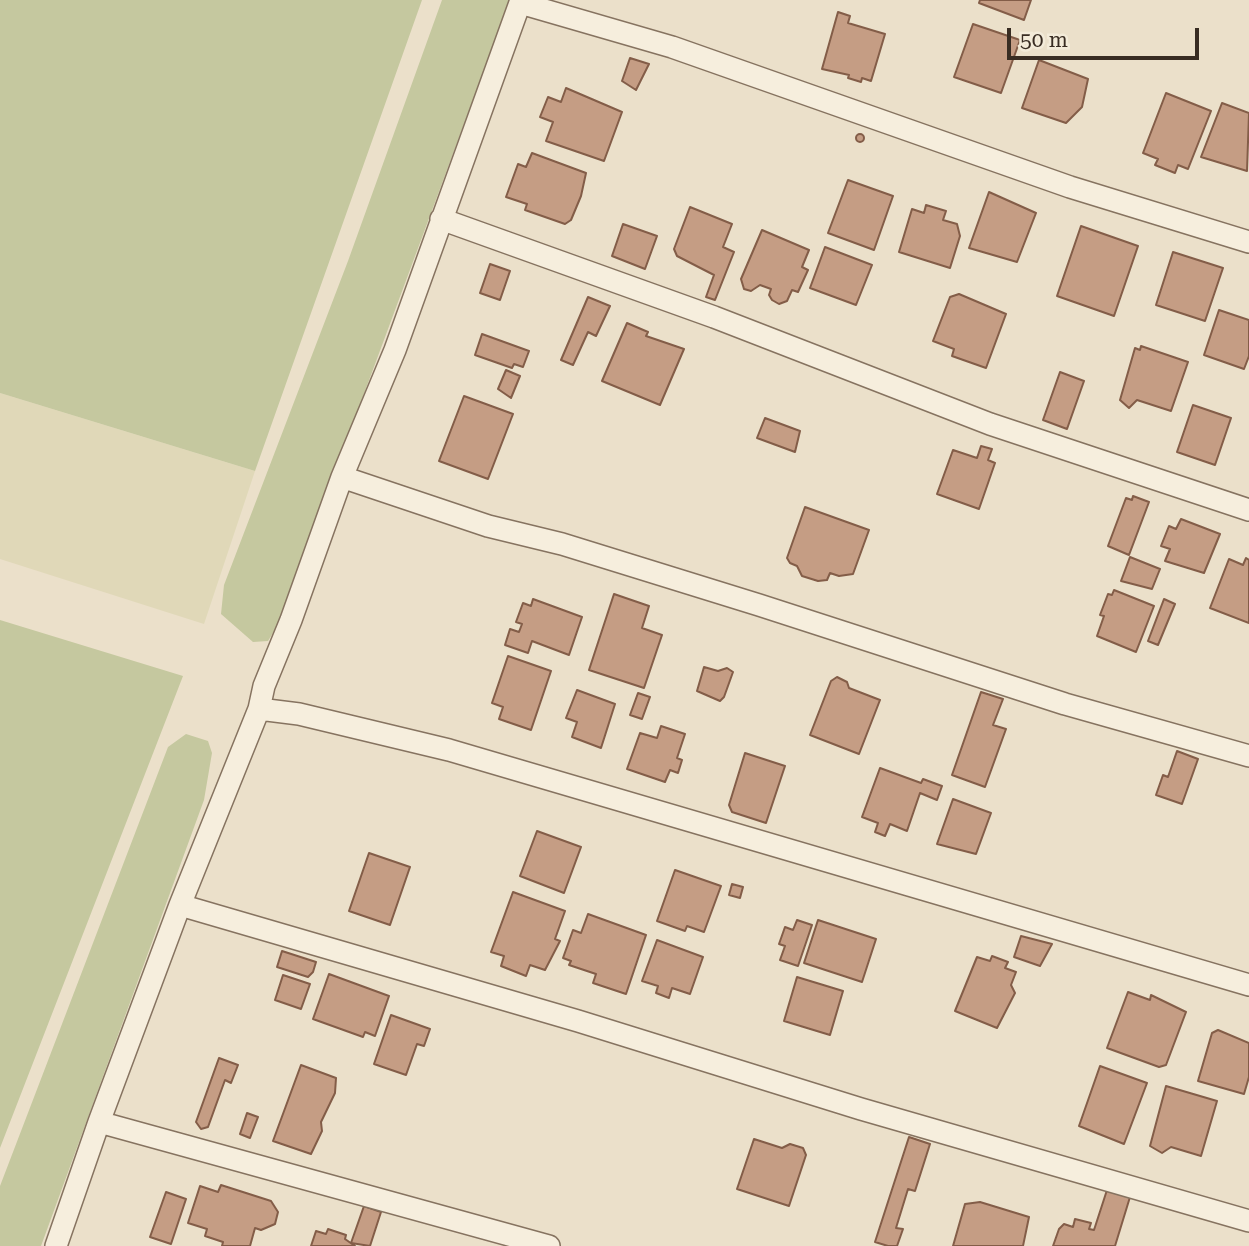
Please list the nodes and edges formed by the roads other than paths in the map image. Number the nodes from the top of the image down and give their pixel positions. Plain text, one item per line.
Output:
1 (520, 1) edge
2 (441, 219) junction
3 (1249, 242) edge
4 (342, 477) junction
5 (1249, 510) edge
6 (259, 709) junction
7 (1249, 756) edge
8 (180, 905) junction
9 (1249, 985) edge
10 (99, 1122) junction
11 (1249, 1221) edge
12 (56, 1246) edge
13 (550, 1246) edge

1 - 2 street
1 - 3 street
2 - 4 street
2 - 5 street
4 - 6 street
4 - 7 street
6 - 8 street
6 - 9 street
8 - 10 street
8 - 11 street
10 - 12 street
10 - 13 street

